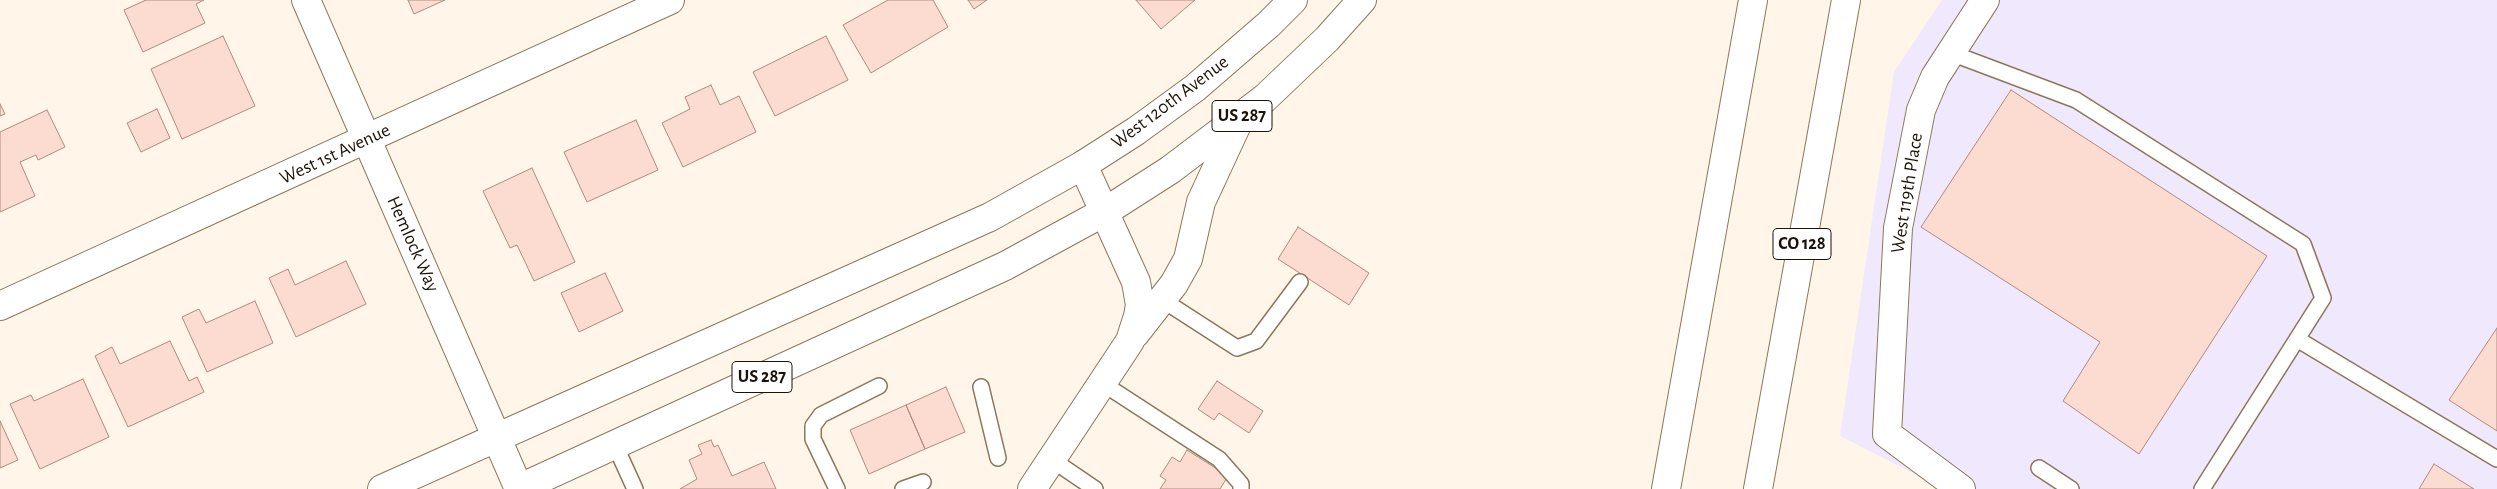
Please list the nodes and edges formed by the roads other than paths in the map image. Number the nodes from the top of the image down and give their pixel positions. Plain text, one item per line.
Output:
1 (306, 0) edge
2 (670, 0) edge
3 (1293, 0) edge
4 (1362, 0) edge
5 (1752, 0) edge
6 (1846, 0) edge
7 (1985, 0) edge
8 (1951, 53) junction
9 (1240, 118) junction
10 (367, 139) junction
11 (1083, 165) junction
12 (1106, 212) junction
13 (1136, 282) junction
14 (1300, 282) dead end
15 (1162, 299) junction
16 (0, 306) edge
17 (2297, 339) junction
18 (1130, 341) junction
19 (1102, 383) junction
20 (879, 386) dead end
21 (981, 387) dead end
22 (496, 437) junction
23 (616, 445) junction
24 (998, 458) dead end
25 (1051, 459) junction
26 (2497, 459) edge
27 (2039, 468) dead end
28 (923, 482) dead end
29 (382, 489) edge
30 (519, 489) edge
31 (635, 489) edge
32 (837, 489) edge
33 (903, 489) edge
34 (1032, 489) edge
35 (1095, 489) edge
36 (1241, 489) edge
37 (1666, 489) edge
38 (1758, 489) edge
39 (1961, 489) edge
40 (2071, 489) edge
41 (2202, 489) edge

1 - 10 main road, Hemlock Way
2 - 10 main road, West 1st Avenue
3 - 11 main road, West 120th Avenue / US 287
4 - 9 main road, US 287
5 - 37 main road
6 - 38 main road, CO 128
7 - 8 main road, West 119th Place
8 - 17 lane
8 - 39 main road, West 119th Place
9 - 12 main road, US 287
9 - 15 main road
10 - 16 main road, West 1st Avenue
10 - 22 main road, Hemlock Way
11 - 12 main road
11 - 22 main road, US 287
12 - 13 main road
12 - 23 main road, US 287
13 - 15 lane
13 - 18 main road
14 - 15 lane
15 - 18 main road
17 - 26 lane
17 - 41 lane
18 - 19 main road
19 - 25 main road
19 - 36 lane
20 - 32 lane
21 - 24 lane
22 - 29 main road, US 287
22 - 30 main road, Hemlock Way
23 - 30 main road, US 287
23 - 31 lane
25 - 34 main road
25 - 35 lane
27 - 40 lane
28 - 33 lane

